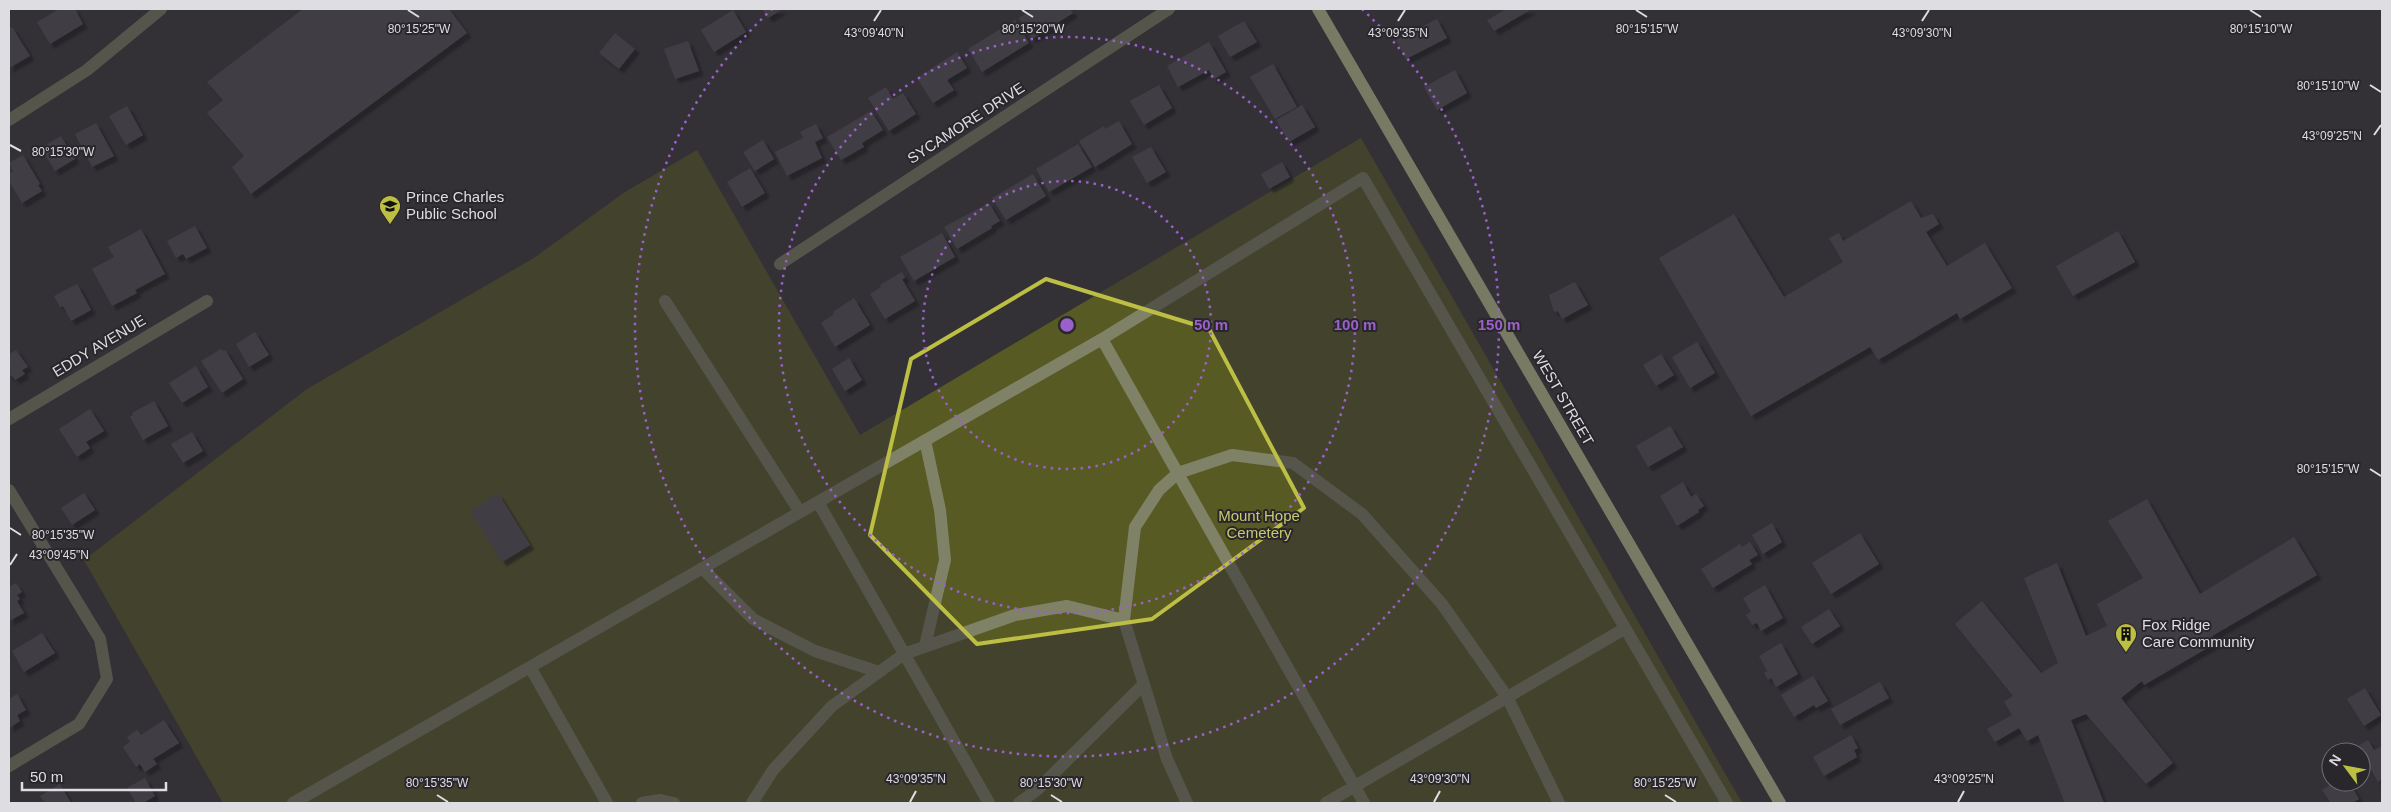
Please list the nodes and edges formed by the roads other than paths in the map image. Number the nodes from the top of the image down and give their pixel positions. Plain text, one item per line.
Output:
1 (161, 9) edge
2 (1169, 9) edge
3 (1318, 9) edge
4 (9, 120) edge
5 (780, 264) dead end
6 (207, 300) dead end
7 (665, 301) dead end
8 (1102, 339) junction
9 (9, 419) edge
10 (925, 440) junction
11 (1178, 473) junction
12 (9, 490) edge
13 (818, 502) junction
14 (800, 512) junction
15 (702, 568) junction
16 (1124, 620) junction
17 (1624, 629) junction
18 (925, 646) junction
19 (904, 654) junction
20 (530, 667) junction
21 (879, 672) junction
22 (1144, 684) junction
23 (1507, 697) junction
24 (9, 766) edge
25 (1355, 786) junction
26 (293, 803) edge
27 (607, 803) edge
28 (642, 803) edge
29 (674, 803) edge
30 (752, 803) edge
31 (989, 803) edge
32 (1019, 803) edge
33 (1187, 803) edge
34 (1326, 803) edge
35 (1364, 803) edge
36 (1559, 803) edge
37 (1727, 803) edge
38 (1780, 803) edge

1 - 4 street
2 - 5 street, SYCAMORE DRIVE
3 - 38 main road, WEST STREET
6 - 9 street, EDDY AVENUE
7 - 14 street
8 - 10 street
8 - 11 street
8 - 17 street
10 - 13 street
10 - 18 street
11 - 16 street
11 - 23 street
11 - 25 street
12 - 24 street
13 - 14 street
13 - 19 street
14 - 15 street
15 - 20 street
15 - 21 street
16 - 18 street
16 - 22 street
17 - 23 street
17 - 37 street
18 - 19 street
19 - 21 street
19 - 31 street
20 - 26 street
20 - 27 street
21 - 30 street
22 - 32 street
22 - 33 street
23 - 25 street
23 - 36 street
25 - 34 street
25 - 35 street
28 - 29 street

